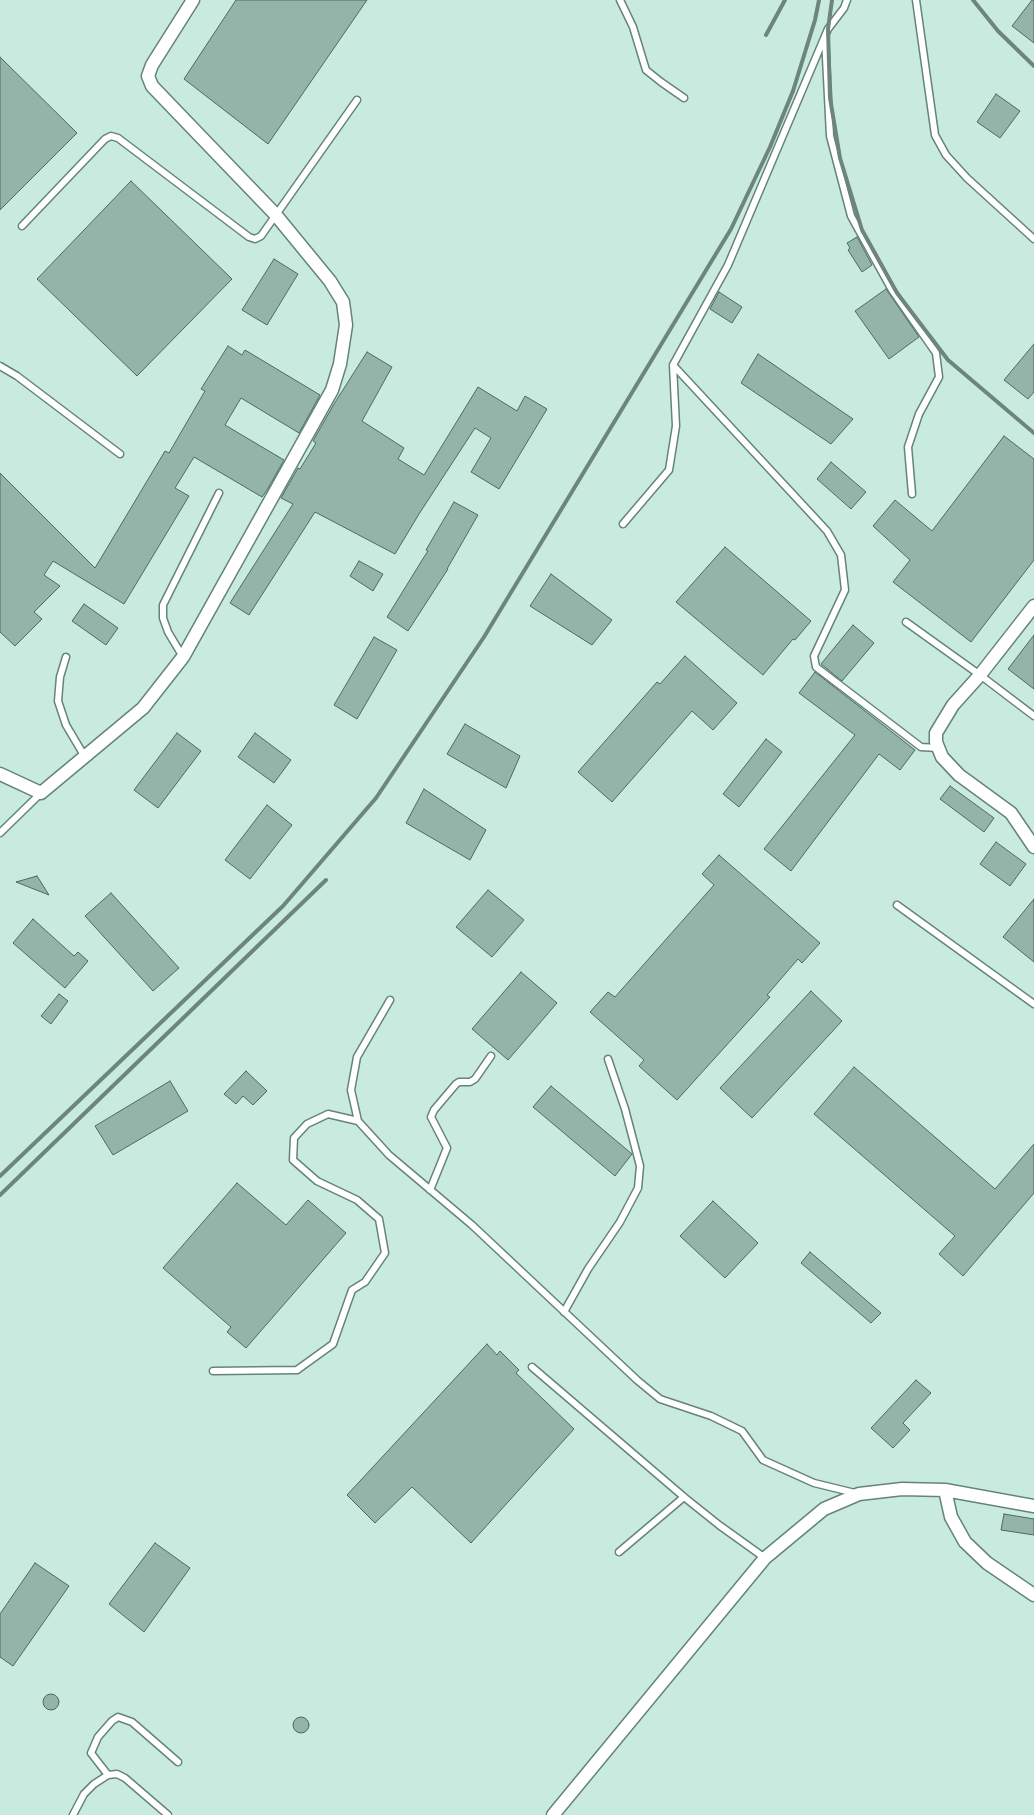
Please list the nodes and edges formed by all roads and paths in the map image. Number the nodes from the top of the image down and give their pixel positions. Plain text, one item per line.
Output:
1 (193, 0) edge
2 (620, 0) edge
3 (847, 0) edge
4 (916, 0) edge
5 (825, 37) junction
6 (684, 98) dead end
7 (357, 100) dead end
8 (275, 214) junction
9 (22, 226) dead end
10 (1034, 239) edge
11 (673, 365) junction
12 (0, 366) edge
13 (120, 454) dead end
14 (219, 493) dead end
15 (912, 494) dead end
16 (623, 524) dead end
17 (1034, 607) edge
18 (906, 622) dead end
19 (66, 657) dead end
20 (183, 657) junction
21 (980, 675) junction
22 (1034, 716) edge
23 (938, 748) junction
24 (85, 757) junction
25 (0, 774) edge
26 (41, 793) junction
27 (0, 833) edge
28 (1034, 846) edge
29 (897, 905) dead end
30 (390, 1000) dead end
31 (1034, 1004) edge
32 (491, 1056) dead end
33 (608, 1059) dead end
34 (358, 1121) junction
35 (430, 1190) junction
36 (564, 1312) junction
37 (532, 1367) dead end
38 (213, 1370) dead end
39 (945, 1490) junction
40 (858, 1494) junction
41 (684, 1497) junction
42 (1034, 1506) edge
43 (619, 1552) dead end
44 (765, 1558) junction
45 (1034, 1595) edge
46 (178, 1762) dead end
47 (108, 1775) junction
48 (73, 1815) edge
49 (168, 1815) edge
50 (552, 1815) edge

1 - 8 street
2 - 6 lane
3 - 5 lane
4 - 10 lane
5 - 11 lane
5 - 15 lane
7 - 8 lane
8 - 9 lane
8 - 20 street
11 - 16 lane
11 - 23 lane
12 - 13 lane
14 - 20 lane
17 - 21 street
18 - 21 lane
19 - 24 lane
20 - 24 street
21 - 22 lane
21 - 23 street
23 - 28 street
24 - 26 street
25 - 26 street
26 - 27 lane
29 - 31 lane
30 - 34 lane
32 - 35 lane
33 - 36 lane
34 - 35 lane
34 - 38 lane
35 - 36 lane
36 - 40 lane
37 - 41 lane
39 - 40 street
39 - 42 street
39 - 45 street
40 - 44 street
41 - 43 lane
41 - 44 lane
44 - 50 street
46 - 47 lane
47 - 48 lane
47 - 49 lane

